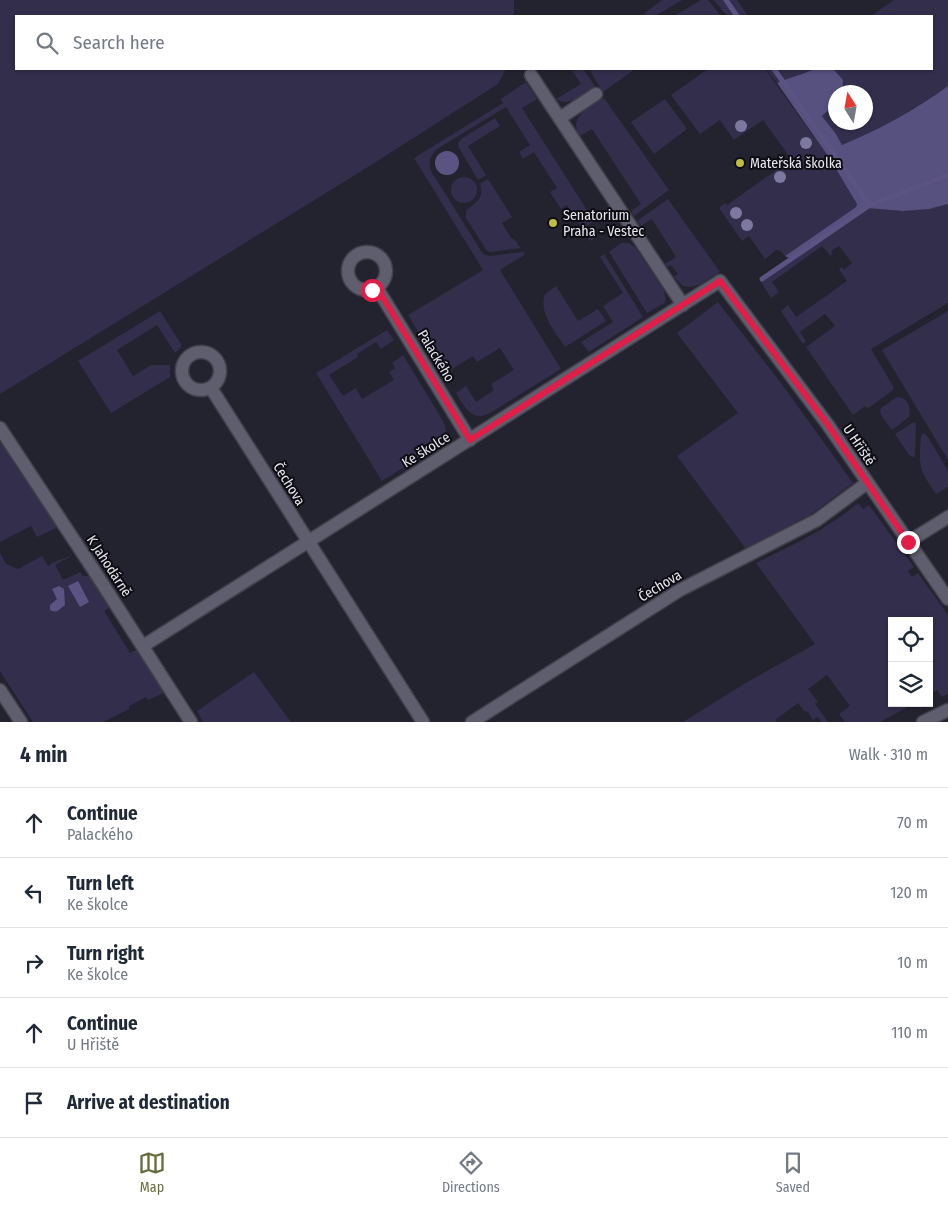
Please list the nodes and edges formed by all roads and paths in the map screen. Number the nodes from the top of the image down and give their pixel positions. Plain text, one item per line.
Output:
1 (531, 75) dead end
2 (596, 94) dead end
3 (560, 118) junction
4 (377, 288) dead end
5 (683, 305) junction
6 (740, 311) joint
7 (211, 388) dead end
8 (0, 428) edge
9 (470, 440) junction
10 (867, 483) junction
11 (948, 517) edge
12 (308, 542) junction
13 (908, 542) junction
14 (948, 599) edge
15 (143, 646) junction
16 (0, 690) edge
17 (948, 710) edge
18 (21, 722) edge
19 (191, 722) edge
20 (423, 722) edge
21 (472, 722) edge
22 (923, 722) edge

1 - 3 street
2 - 3 street
3 - 5 street
4 - 9 street, Palackého
5 - 6 street, Ke školce
5 - 9 street, Ke školce
6 - 10 street, U Hřiště
7 - 12 street, Čechova
8 - 15 street, K Jahodárně
9 - 12 street, Ke školce
10 - 13 street, U Hřiště
10 - 21 street, Čechova
11 - 13 street
12 - 15 street, Ke školce
12 - 20 street, Čechova
13 - 14 street, U Hřiště
15 - 19 street, K Jahodárně
16 - 18 street
17 - 22 street

